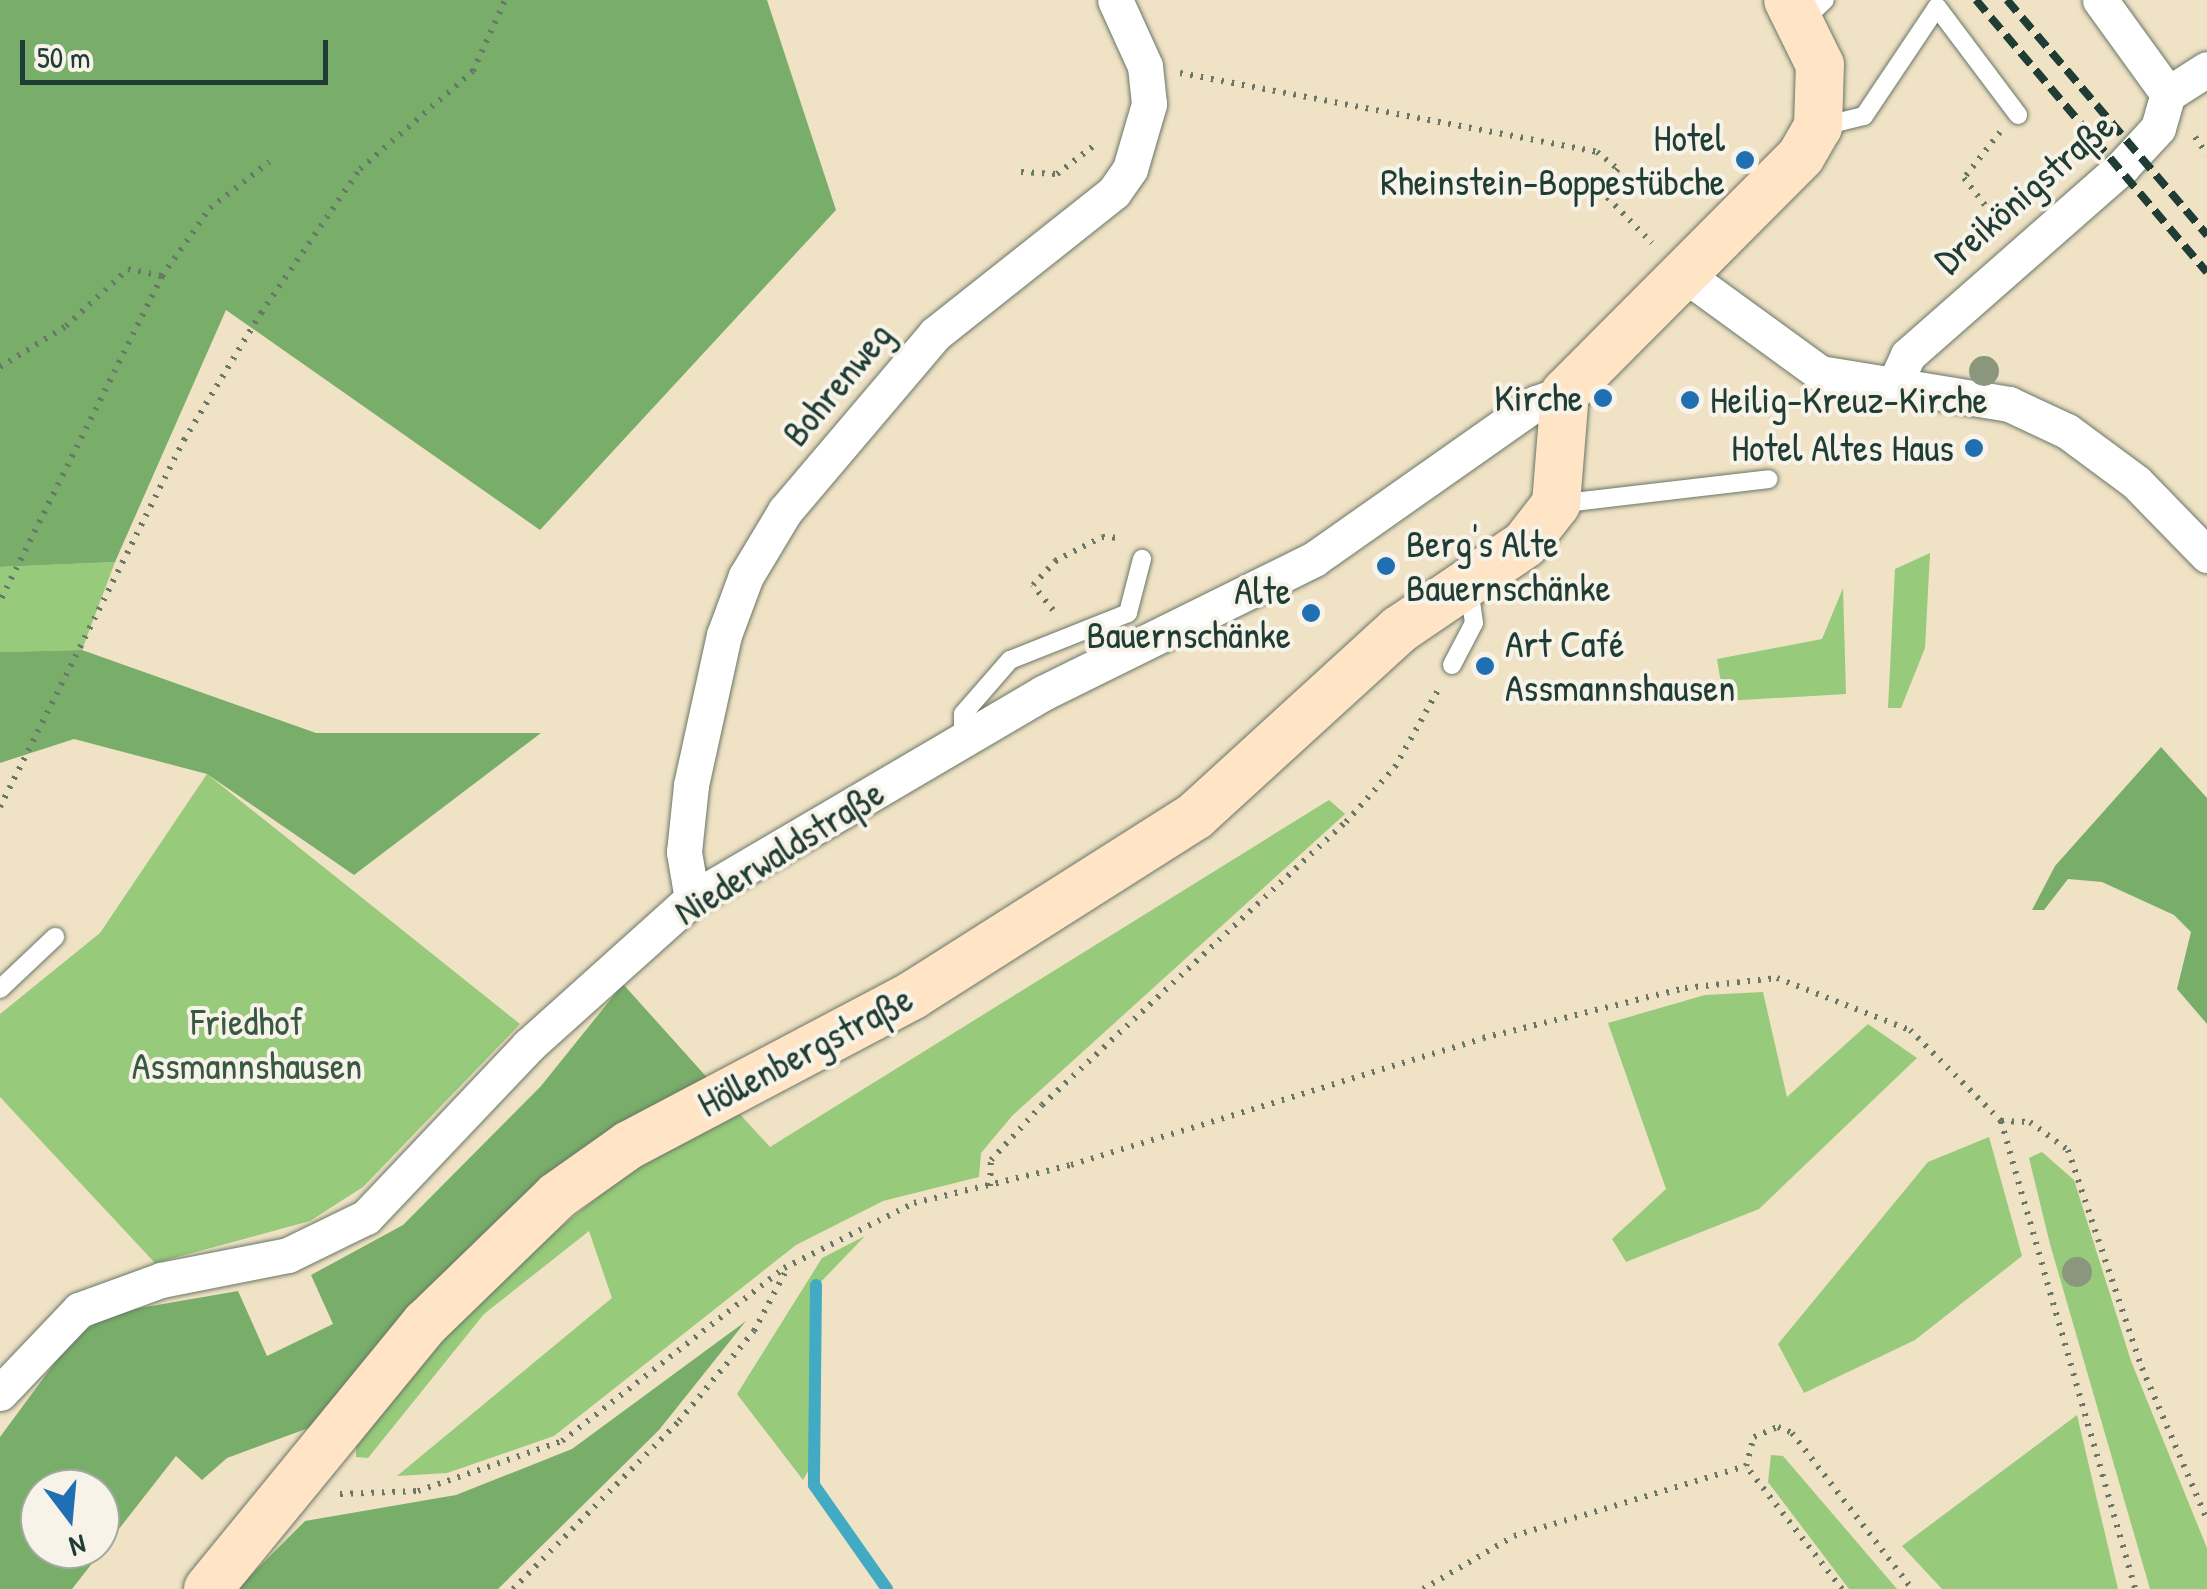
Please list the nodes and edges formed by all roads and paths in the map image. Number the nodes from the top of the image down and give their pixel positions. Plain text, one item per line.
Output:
1 (506, 0) edge
2 (1115, 0) edge
3 (2103, 1) edge
4 (1805, 8) edge
5 (1146, 66) junction
6 (2207, 69) edge
7 (2168, 94) junction
8 (1149, 104) junction
9 (2018, 115) joint
10 (1818, 127) junction
11 (269, 162) dead end
12 (1021, 172) dead end
13 (2021, 252) junction
14 (1681, 272) junction
15 (162, 276) junction
16 (0, 367) edge
17 (1895, 383) junction
18 (1565, 393) junction
19 (1769, 479) dead end
20 (1556, 504) junction
21 (1121, 536) dead end
22 (2207, 554) edge
23 (1142, 560) dead end
24 (1468, 586) junction
25 (0, 601) edge
26 (1058, 610) dead end
27 (1452, 665) joint
28 (963, 741) junction
29 (0, 808) edge
30 (692, 898) junction
31 (55, 937) dead end
32 (0, 989) edge
33 (2001, 1122) junction
34 (990, 1186) junction
35 (788, 1266) junction
36 (0, 1392) edge
37 (1746, 1466) junction
38 (308, 1478) junction
39 (2207, 1520) edge
40 (208, 1589) edge
41 (513, 1589) edge
42 (1423, 1589) edge
43 (1842, 1589) edge
44 (1912, 1589) edge
45 (2134, 1589) edge

1 - 29 path
2 - 5 street, Bohrenweg
3 - 7 street
4 - 10 main road
5 - 8 street, Bohrenweg
5 - 14 path
6 - 7 street
7 - 13 street, Dreikönigstraße
8 - 12 path
8 - 30 street, Bohrenweg
9 - 10 lane
9 - 13 path
10 - 14 main road
11 - 15 path
13 - 17 street, Dreikönigstraße
14 - 17 street
14 - 18 main road
15 - 16 path
15 - 25 path
17 - 22 street
18 - 20 main road
18 - 28 street, Niederwaldstraße
19 - 20 lane
20 - 24 main road, Höllenbergstraße
21 - 26 path
23 - 28 lane
24 - 27 lane
24 - 38 main road, Höllenbergstraße
27 - 34 path
28 - 30 street, Niederwaldstraße
30 - 36 street, Niederwaldstraße
31 - 32 lane
33 - 34 path
33 - 39 path
33 - 45 path
34 - 35 path
35 - 38 path
35 - 41 path
37 - 42 path
37 - 43 path
37 - 44 path
38 - 40 main road, Höllenbergstraße

